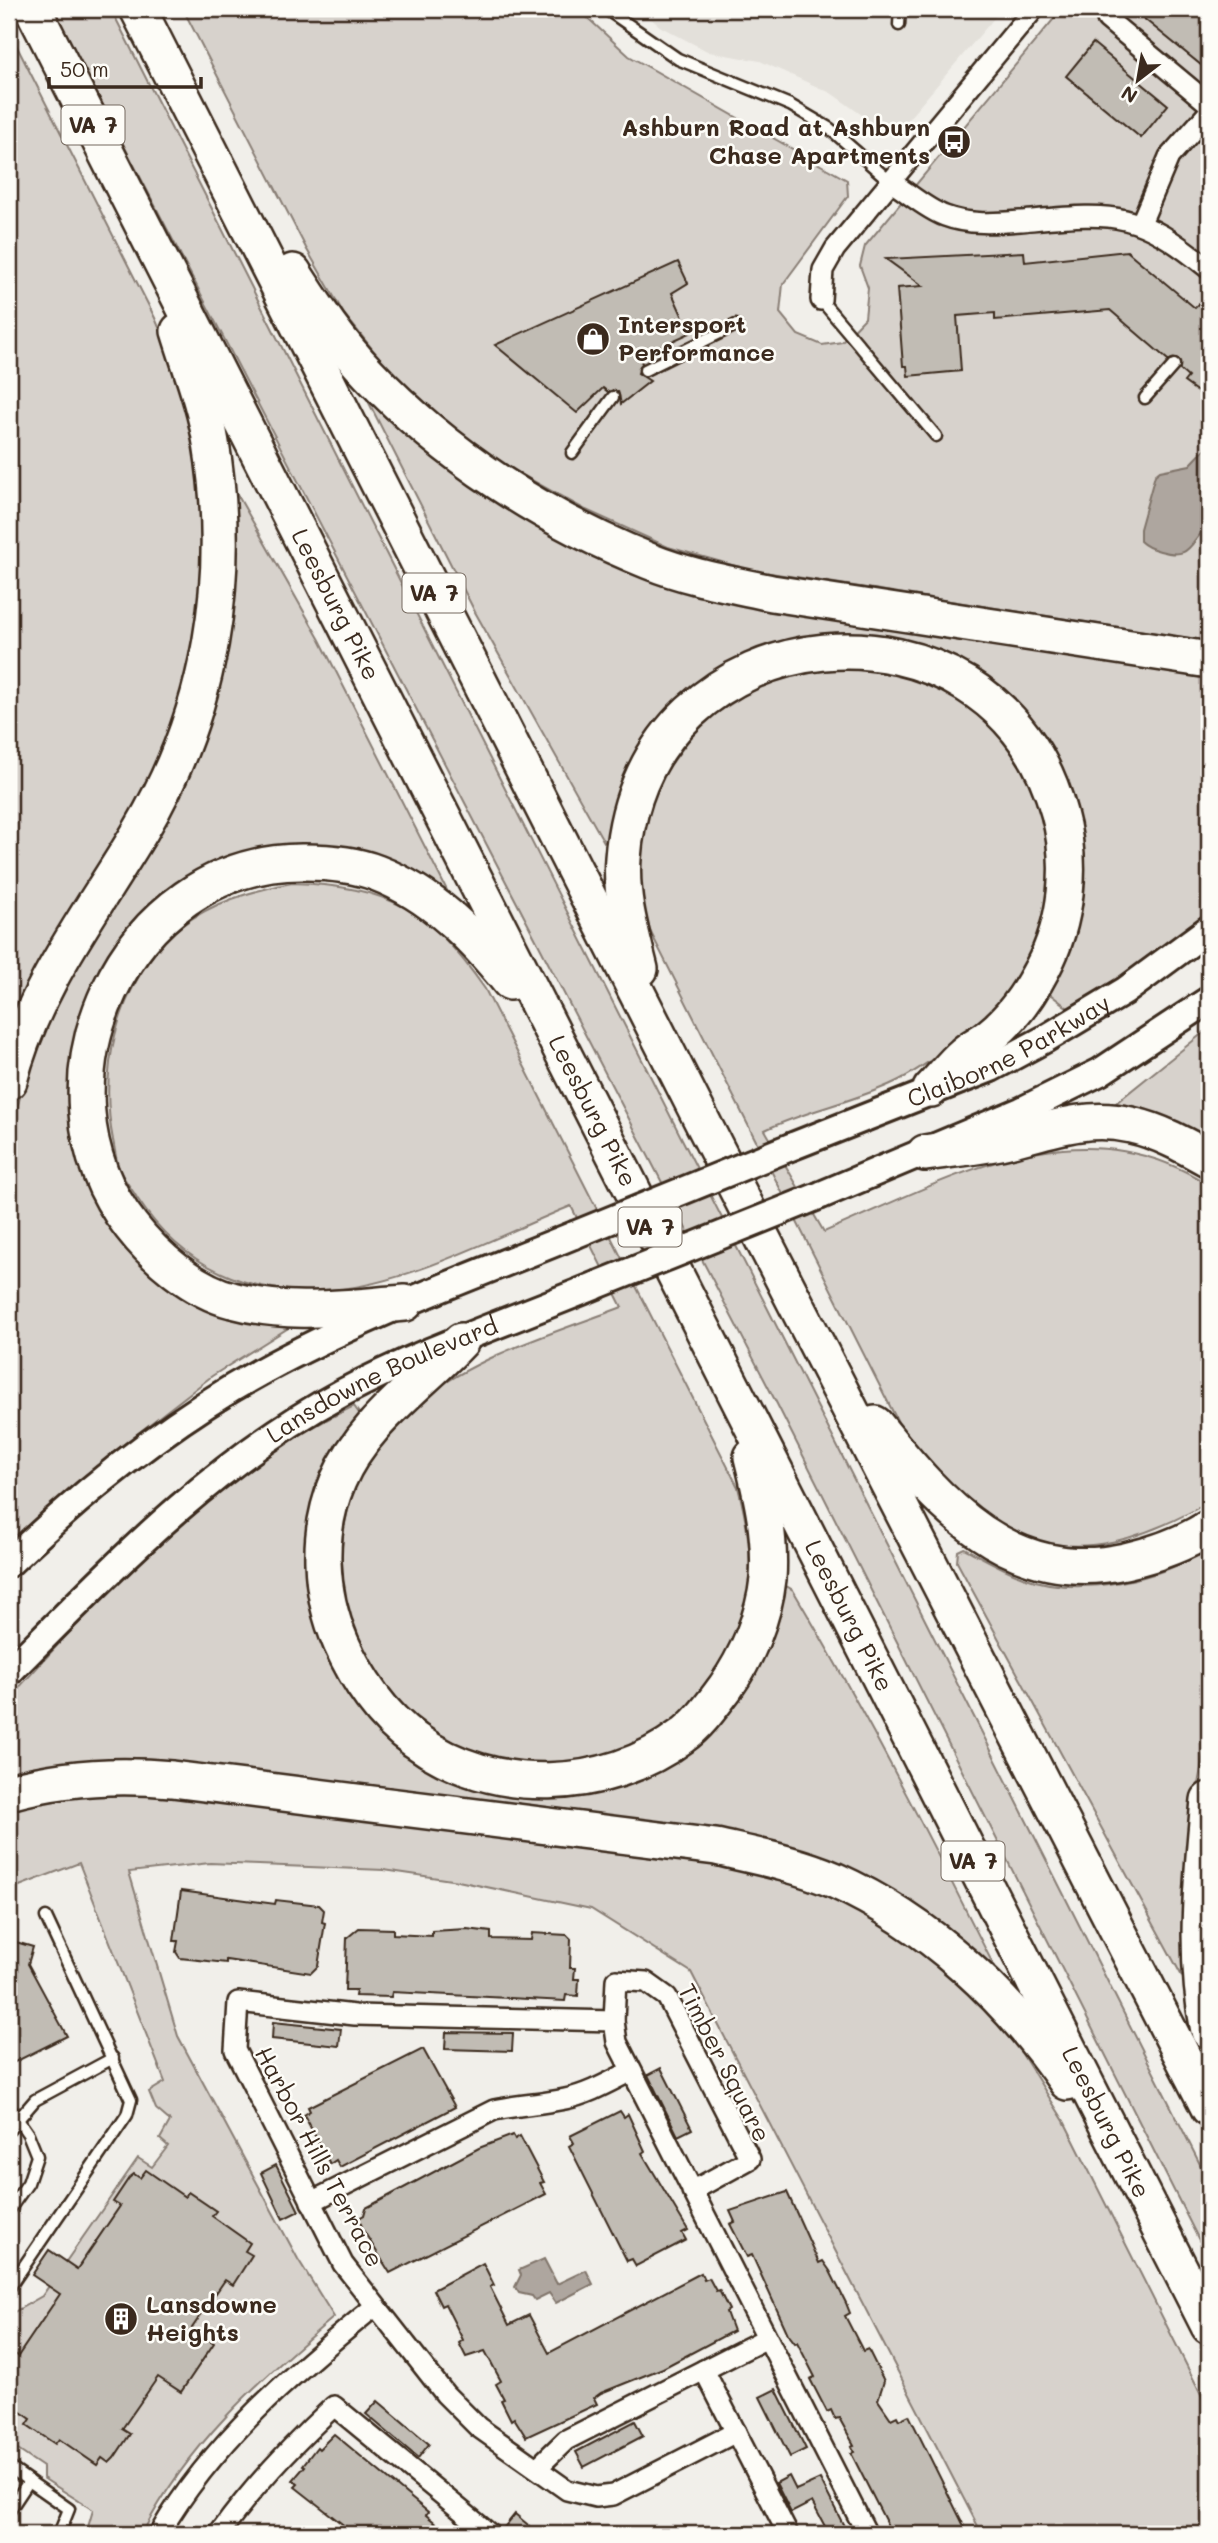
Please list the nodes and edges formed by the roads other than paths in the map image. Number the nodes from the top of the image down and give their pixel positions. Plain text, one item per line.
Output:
1 (33, 9) edge
2 (138, 9) edge
3 (606, 9) edge
4 (900, 9) edge
5 (1034, 9) edge
6 (1107, 19) dead end
7 (899, 25) dead end
8 (1209, 104) edge
9 (1209, 112) edge
10 (211, 153) junction
11 (891, 182) junction
12 (1141, 223) junction
13 (152, 241) junction
14 (1209, 269) edge
15 (821, 300) joint
16 (736, 326) dead end
17 (1174, 365) dead end
18 (645, 370) dead end
19 (613, 397) dead end
20 (1145, 398) dead end
21 (936, 436) dead end
22 (572, 453) dead end
23 (1209, 660) edge
24 (1209, 929) edge
25 (1209, 1000) edge
26 (658, 1033) junction
27 (565, 1058) junction
28 (9, 1082) edge
29 (931, 1090) junction
30 (925, 1153) junction
31 (1209, 1159) edge
32 (405, 1303) junction
33 (461, 1341) junction
34 (816, 1342) junction
35 (736, 1396) junction
36 (1209, 1528) edge
37 (9, 1563) edge
38 (9, 1672) edge
39 (9, 1792) edge
40 (1209, 1800) edge
41 (46, 1917) dead end
42 (614, 2021) junction
43 (1209, 2031) edge
44 (113, 2058) junction
45 (631, 2071) junction
46 (9, 2106) edge
47 (1209, 2108) edge
48 (17, 2118) junction
49 (9, 2130) edge
50 (1133, 2178) junction
51 (692, 2191) junction
52 (312, 2202) junction
53 (9, 2210) edge
54 (9, 2288) edge
55 (374, 2306) junction
56 (1209, 2326) edge
57 (767, 2338) junction
58 (704, 2370) junction
59 (736, 2432) junction
60 (9, 2467) edge
61 (537, 2468) junction
62 (29, 2481) junction
63 (9, 2511) edge
64 (59, 2534) edge
65 (159, 2534) edge
66 (219, 2534) edge
67 (491, 2534) edge
68 (788, 2534) edge
69 (867, 2534) edge

1 - 13 highway, Leesburg Pike / VA 7
2 - 10 highway, VA 7
3 - 11 lane
4 - 7 lane
5 - 11 street
6 - 8 street
9 - 12 street
10 - 23 highway
10 - 26 highway, VA 7
11 - 12 street
11 - 15 street
12 - 14 street
13 - 27 highway, Leesburg Pike / VA 7
13 - 28 highway
15 - 21 lane
16 - 18 lane
17 - 20 lane
19 - 22 lane
24 - 29 main road, Claiborne Parkway
25 - 30 main road
26 - 29 highway
26 - 34 highway, VA 7
27 - 32 highway
27 - 35 highway, Leesburg Pike / VA 7
29 - 32 main road, Claiborne Parkway, bridge
30 - 31 highway
30 - 33 main road, Lansdowne Boulevard, bridge
32 - 37 main road
33 - 35 highway
33 - 38 main road, Lansdowne Boulevard
34 - 36 highway
34 - 47 highway, VA 7
35 - 50 highway, Leesburg Pike / VA 7
39 - 50 highway
40 - 43 highway
41 - 44 lane
42 - 45 street, Timber Square
42 - 51 street, Timber Square
42 - 52 street, Harbor Hills Terrace
44 - 48 lane
44 - 54 lane
45 - 51 street, Timber Square
45 - 52 street
46 - 48 lane
48 - 49 lane
48 - 53 lane
50 - 56 highway, Leesburg Pike / VA 7
51 - 57 street, Timber Square
52 - 55 street, Harbor Hills Terrace
55 - 61 street, Harbor Hills Terrace
55 - 65 street
57 - 58 street
57 - 69 street, Timber Square
58 - 59 street
58 - 61 street
59 - 61 street, Harbor Hills Terrace
59 - 68 street
60 - 62 lane
62 - 63 lane
62 - 64 lane
66 - 67 street

